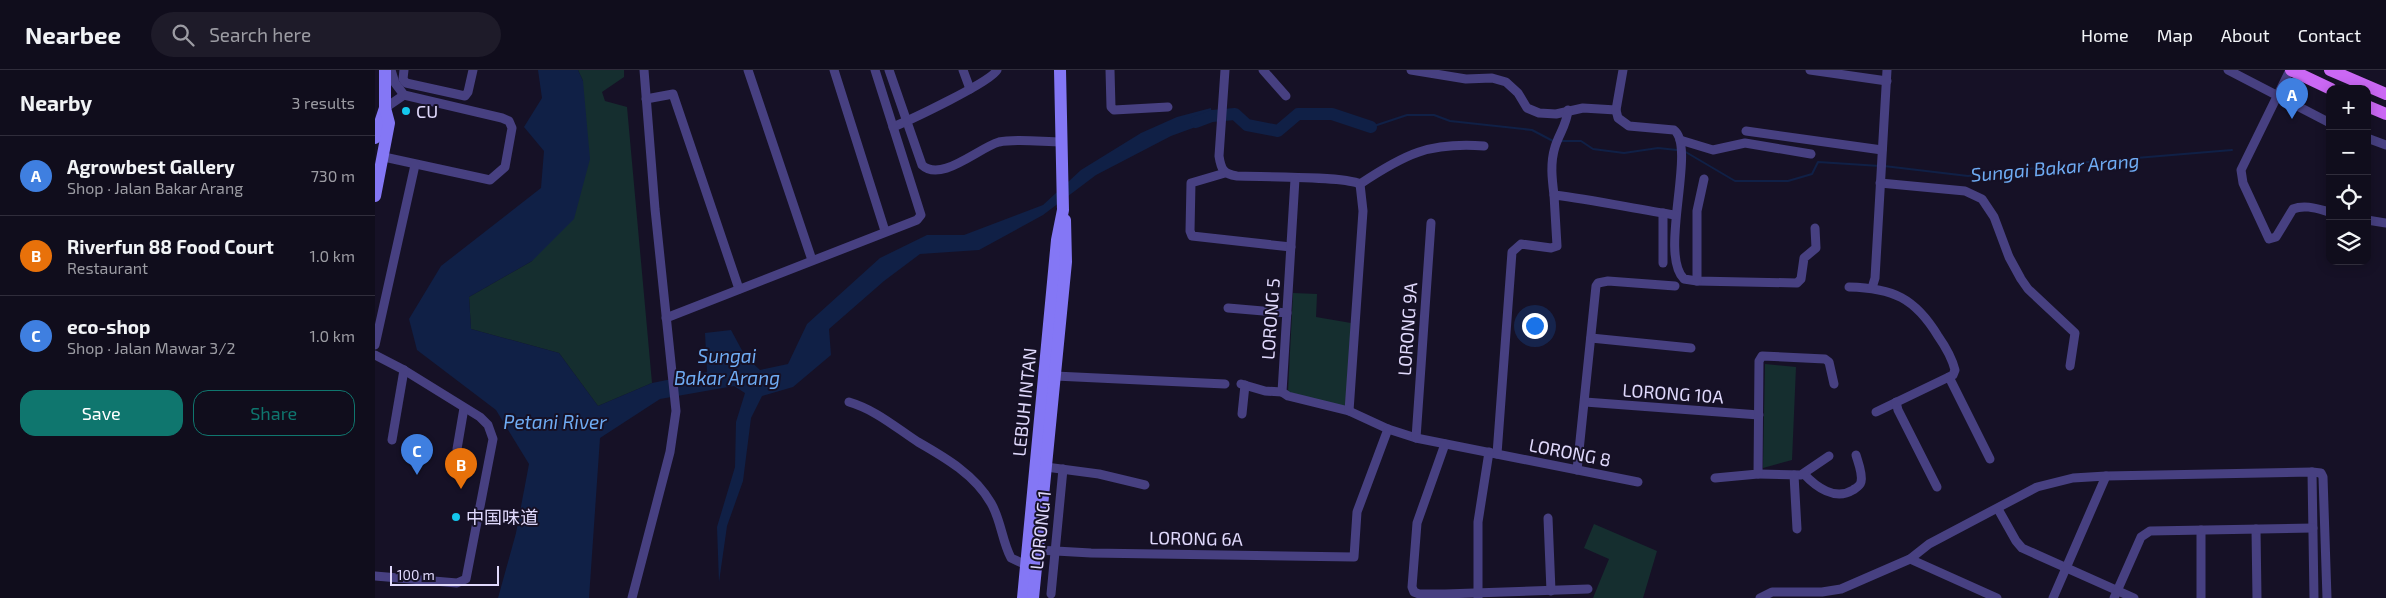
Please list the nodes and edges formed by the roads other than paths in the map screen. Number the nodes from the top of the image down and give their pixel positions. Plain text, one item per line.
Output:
1 (385, 70) edge
2 (391, 70) edge
3 (404, 70) edge
4 (473, 70) edge
5 (644, 70) edge
6 (748, 70) edge
7 (833, 70) edge
8 (875, 70) edge
9 (889, 70) edge
10 (963, 70) edge
11 (997, 70) edge
12 (1060, 70) edge
13 (1110, 70) edge
14 (1225, 70) edge
15 (1263, 70) edge
16 (1411, 70) edge
17 (1623, 70) edge
18 (1810, 70) edge
19 (1887, 70) edge
20 (2229, 70) edge
21 (2291, 70) edge
22 (2330, 70) edge
23 (1887, 81) junction
24 (2326, 87) edge
25 (970, 89) junction
26 (2386, 94) edge
27 (467, 95) junction
28 (404, 96) junction
29 (1285, 96) dead end
30 (2278, 96) junction
31 (646, 98) junction
32 (1167, 107) dead end
33 (385, 108) junction
34 (2371, 108) edge
35 (1568, 110) junction
36 (1616, 110) junction
37 (473, 111) junction
38 (2386, 114) edge
39 (2326, 121) edge
40 (906, 122) junction
41 (893, 127) junction
42 (1746, 132) dead end
43 (375, 138) edge
44 (2371, 139) edge
45 (1062, 142) junction
46 (1681, 143) junction
47 (2386, 145) edge
48 (1484, 146) dead end
49 (1811, 154) dead end
50 (1882, 154) junction
51 (384, 157) junction
52 (415, 165) junction
53 (1225, 173) junction
54 (1295, 178) junction
55 (1704, 179) dead end
56 (1880, 183) junction
57 (1360, 184) junction
58 (1554, 195) junction
59 (375, 196) edge
60 (1063, 207) junction
61 (2326, 211) edge
62 (1663, 213) junction
63 (1675, 215) junction
64 (2371, 221) edge
65 (1431, 223) dead end
66 (2386, 224) edge
67 (1815, 228) dead end
68 (885, 232) junction
69 (1291, 247) junction
70 (812, 260) junction
71 (1663, 263) dead end
72 (1697, 281) junction
73 (1675, 286) dead end
74 (1849, 287) dead end
75 (1872, 288) junction
76 (739, 289) junction
77 (1228, 308) dead end
78 (1287, 313) junction
79 (666, 318) junction
80 (1591, 338) junction
81 (375, 346) edge
82 (1691, 348) dead end
83 (375, 355) edge
84 (2070, 366) dead end
85 (404, 370) junction
86 (1055, 376) junction
87 (1949, 377) junction
88 (1225, 384) dead end
89 (1834, 384) dead end
90 (1282, 392) junction
91 (849, 402) dead end
92 (1585, 402) junction
93 (1896, 402) junction
94 (464, 408) junction
95 (1349, 411) junction
96 (1876, 412) dead end
97 (1242, 414) dead end
98 (1759, 415) junction
99 (1387, 429) junction
100 (1416, 438) junction
101 (392, 440) dead end
102 (1445, 444) junction
103 (457, 449) dead end
104 (1493, 453) junction
105 (1857, 454) dead end
106 (1829, 456) dead end
107 (1990, 460) dead end
108 (1046, 467) junction
109 (1063, 469) junction
110 (1577, 470) junction
111 (2312, 472) junction
112 (1759, 474) junction
113 (1804, 474) junction
114 (1794, 475) junction
115 (2106, 476) junction
116 (1715, 478) dead end
117 (1638, 482) dead end
118 (1145, 485) dead end
119 (1937, 487) dead end
120 (1998, 509) junction
121 (1548, 518) dead end
122 (2313, 528) junction
123 (1797, 529) dead end
124 (2257, 529) junction
125 (2201, 530) junction
126 (1037, 550) junction
127 (1055, 552) junction
128 (1910, 559) junction
129 (1026, 565) junction
130 (2066, 567) junction
131 (375, 576) edge
132 (1588, 590) dead end
133 (1551, 591) junction
134 (1051, 594) dead end
135 (2116, 594) edge
136 (1478, 596) edge
137 (632, 598) edge
138 (1023, 598) edge
139 (1033, 598) edge
140 (1759, 598) edge
141 (1997, 598) edge
142 (2053, 598) edge
143 (2134, 598) edge
144 (2201, 598) edge
145 (2257, 598) edge
146 (2314, 598) edge
147 (2327, 598) edge

1 - 33 main road
2 - 28 street
3 - 27 street
4 - 27 street
5 - 31 street
6 - 70 street
7 - 68 street
8 - 41 street
9 - 40 street
10 - 25 street
11 - 25 street
12 - 45 main road, LEBUH INTAN
13 - 32 street
14 - 53 street
15 - 29 street
16 - 35 street
17 - 36 street
18 - 23 street
19 - 23 street
20 - 30 street
21 - 24 main road
21 - 30 street
22 - 26 main road
23 - 50 street
25 - 40 street
27 - 37 street
28 - 33 street
28 - 37 street
30 - 39 street
30 - 61 street
31 - 76 street
31 - 79 street
33 - 43 main road
33 - 51 main road
34 - 38 main road
35 - 36 street
35 - 58 street
36 - 46 street
37 - 52 street
40 - 41 street
40 - 45 street
41 - 68 street
42 - 50 street
44 - 47 street
45 - 60 main road, LEBUH INTAN
46 - 49 street
46 - 63 street
48 - 57 street
50 - 56 street
51 - 52 street
51 - 59 main road
52 - 81 street
53 - 54 street
53 - 69 street
54 - 57 street
54 - 69 street, LORONG 5
55 - 72 street
56 - 75 street
56 - 84 street
57 - 95 street
58 - 62 street
58 - 104 street
60 - 86 main road, LEBUH INTAN
60 - 129 main road, LEBUH INTAN
62 - 63 street
62 - 71 street
63 - 72 street
64 - 66 street
65 - 100 street, LORONG 9A
67 - 72 street
68 - 70 street
69 - 78 street, LORONG 5
70 - 76 street
73 - 80 street
74 - 75 street
75 - 87 street
76 - 79 street
77 - 78 street
78 - 90 street, LORONG 5
79 - 137 street
80 - 82 street
80 - 92 street
83 - 85 street
85 - 94 street
85 - 101 street
86 - 88 street
86 - 108 main road, LEBUH INTAN
87 - 93 street
87 - 107 street
89 - 98 street
90 - 95 street
90 - 97 street
91 - 129 street
92 - 98 street, LORONG 10A
92 - 110 street
93 - 96 street
93 - 119 street
94 - 103 street
94 - 131 street
95 - 99 street, LORONG 8
98 - 112 street
99 - 100 street, LORONG 8
99 - 127 street, LORONG 6A
100 - 102 street, LORONG 8
102 - 104 street, LORONG 8
102 - 136 street
104 - 110 street, LORONG 8
104 - 136 street
105 - 113 street
106 - 113 street
108 - 109 street
108 - 126 main road, LEBUH INTAN
109 - 118 street
109 - 127 street, LORONG 1
110 - 117 street, LORONG 8
111 - 115 street
111 - 122 street
111 - 147 street
112 - 114 street
112 - 116 street
113 - 114 street
114 - 123 street
115 - 120 street
115 - 130 street
120 - 128 street
120 - 130 street
121 - 133 street
122 - 124 street
122 - 146 street
124 - 125 street
124 - 145 street
125 - 135 street
125 - 144 street
126 - 127 street, LORONG 6A
126 - 139 main road, LEBUH INTAN
127 - 134 street, LORONG 1
128 - 140 street
128 - 141 street
129 - 138 main road, LEBUH INTAN
130 - 135 street
130 - 142 street
132 - 133 street
133 - 136 street
135 - 143 street

